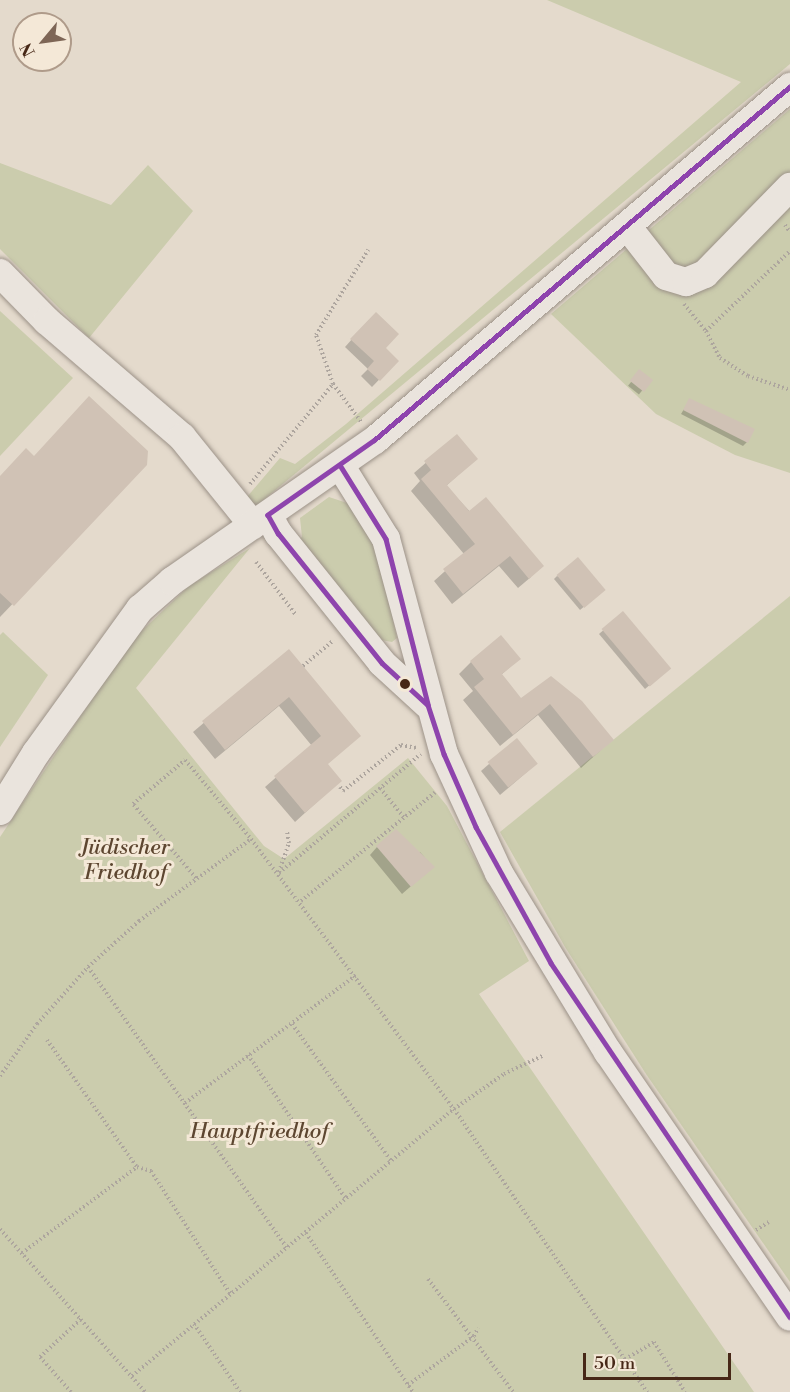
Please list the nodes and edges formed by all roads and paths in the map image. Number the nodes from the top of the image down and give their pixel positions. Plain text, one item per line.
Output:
1 (790, 87) edge
2 (790, 187) edge
3 (627, 226) junction
4 (368, 250) dead end
5 (790, 251) edge
6 (0, 273) edge
7 (333, 384) junction
8 (790, 390) edge
9 (375, 440) junction
10 (340, 465) junction
11 (234, 503) junction
12 (261, 520) junction
13 (256, 562) dead end
14 (296, 615) dead end
15 (341, 634) dead end
16 (303, 666) dead end
17 (428, 705) junction
18 (454, 778) junction
19 (340, 788) dead end
20 (380, 788) junction
21 (0, 811) edge
22 (404, 818) junction
23 (287, 832) dead end
24 (251, 839) junction
25 (279, 873) junction
26 (196, 878) junction
27 (301, 901) junction
28 (88, 967) junction
29 (356, 975) junction
30 (292, 1024) junction
31 (47, 1040) dead end
32 (248, 1055) junction
33 (544, 1055) dead end
34 (0, 1076) edge
35 (185, 1103) junction
36 (454, 1109) junction
37 (391, 1161) junction
38 (137, 1167) junction
39 (346, 1199) junction
40 (0, 1229) edge
41 (306, 1233) junction
42 (287, 1248) junction
43 (22, 1253) junction
44 (428, 1279) dead end
45 (231, 1295) junction
46 (790, 1317) edge
47 (81, 1319) junction
48 (194, 1324) junction
49 (478, 1328) dead end
50 (474, 1336) junction
51 (625, 1359) junction
52 (132, 1376) junction
53 (408, 1385) junction
54 (71, 1392) edge
55 (145, 1392) edge
56 (240, 1392) edge
57 (413, 1392) edge
58 (513, 1392) edge
59 (646, 1392) edge
60 (685, 1392) edge

1 - 3 street
2 - 3 street
3 - 9 street
4 - 7 path
5 - 8 path
6 - 11 street
7 - 9 path
7 - 11 path
9 - 10 street
10 - 12 street
10 - 17 street
11 - 12 street
12 - 17 street
12 - 21 street
13 - 14 path
15 - 16 path
17 - 18 street
18 - 22 path
18 - 46 street
19 - 20 path
20 - 22 path
20 - 25 path
22 - 27 path
23 - 25 path
24 - 25 path
24 - 26 path
24 - 26 path
25 - 27 path
26 - 28 path
27 - 29 path
28 - 34 path
28 - 35 path
29 - 30 path
29 - 36 path
30 - 32 path
30 - 37 path
31 - 38 path
32 - 35 path
32 - 39 path
33 - 36 path
35 - 42 path
36 - 37 path
36 - 51 path
37 - 39 path
38 - 43 path
38 - 45 path
39 - 41 path
40 - 43 path
41 - 42 path
41 - 53 path
42 - 45 path
43 - 47 path
44 - 50 path
45 - 48 path
47 - 52 path
47 - 54 path
48 - 52 path
48 - 56 path
49 - 50 path
50 - 53 path
50 - 58 path
51 - 59 path
51 - 60 path
52 - 55 path
53 - 57 path

